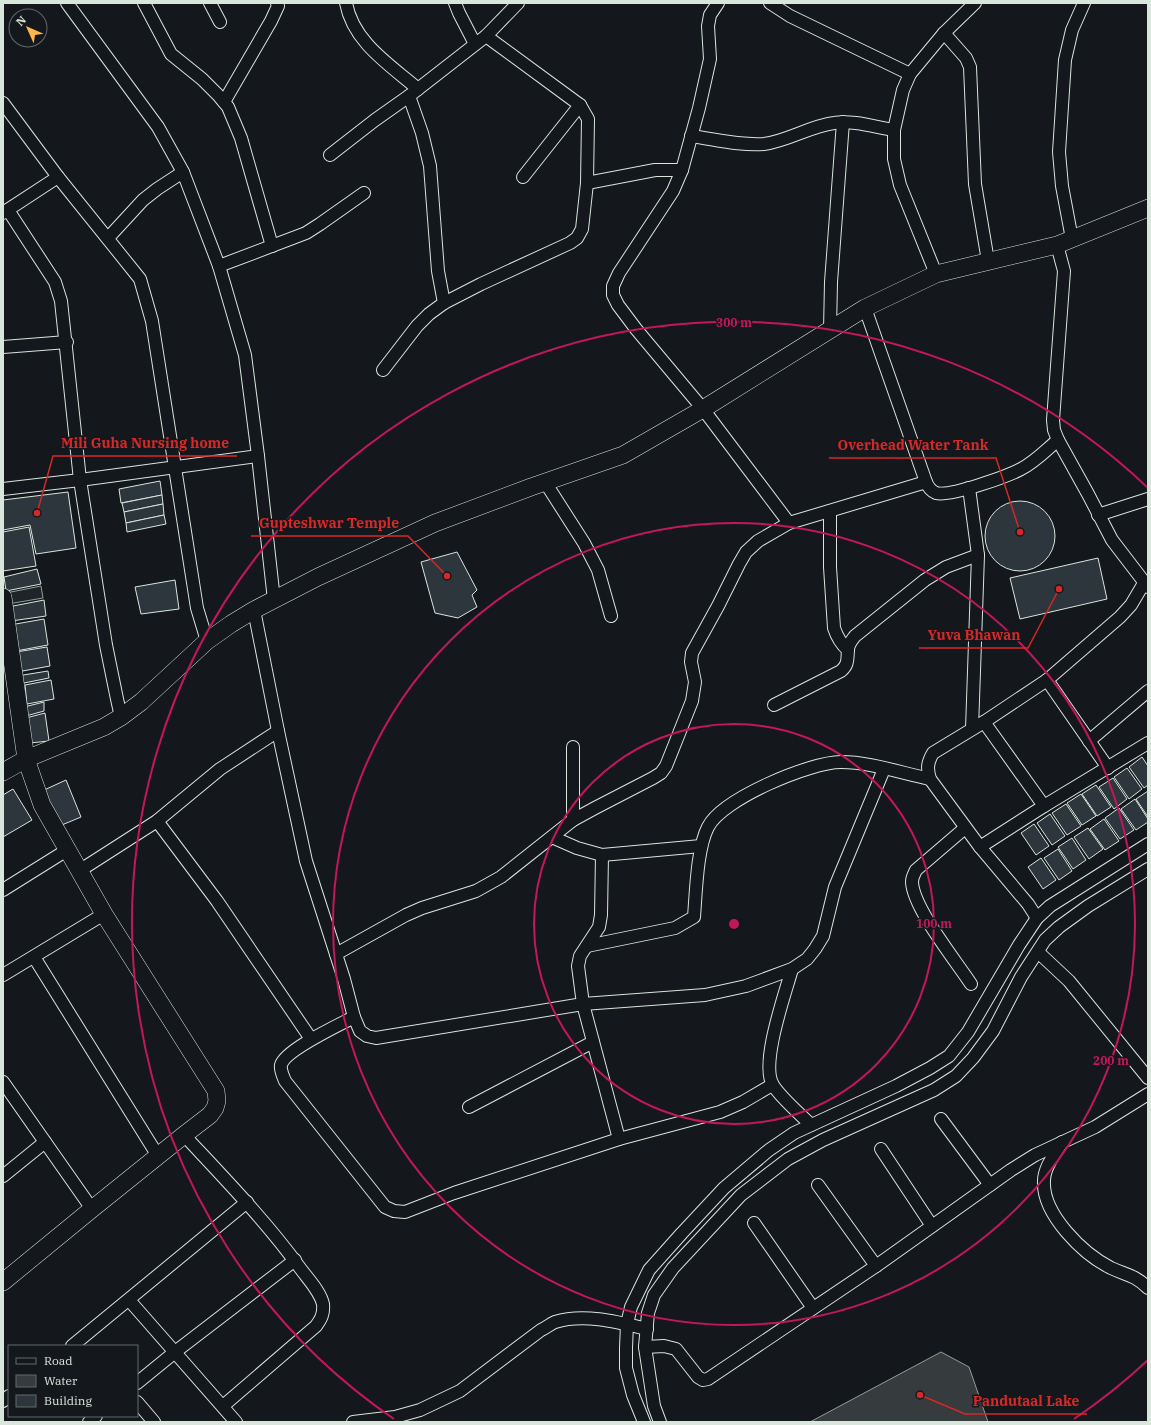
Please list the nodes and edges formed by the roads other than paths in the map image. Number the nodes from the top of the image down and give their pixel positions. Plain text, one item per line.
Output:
1 (66, 3) edge
2 (144, 3) edge
3 (210, 3) edge
4 (277, 3) edge
5 (346, 3) edge
6 (455, 3) edge
7 (518, 3) edge
8 (718, 3) edge
9 (770, 3) edge
10 (975, 3) edge
11 (1084, 3) edge
12 (220, 22) dead end
13 (944, 33) junction
14 (486, 36) junction
15 (475, 44) junction
16 (910, 74) junction
17 (414, 92) junction
18 (3, 102) edge
19 (224, 102) junction
20 (580, 105) junction
21 (843, 122) junction
22 (894, 130) junction
23 (691, 136) junction
24 (330, 155) dead end
25 (682, 170) junction
26 (183, 172) junction
27 (58, 177) junction
28 (523, 177) dead end
29 (587, 183) junction
30 (364, 193) dead end
31 (1148, 208) edge
32 (6, 211) edge
33 (108, 238) junction
34 (1065, 242) junction
35 (272, 246) junction
36 (988, 261) junction
37 (219, 266) junction
38 (936, 274) junction
39 (444, 303) junction
40 (865, 308) junction
41 (830, 330) junction
42 (66, 342) junction
43 (3, 347) edge
44 (383, 370) dead end
45 (703, 409) junction
46 (1058, 440) junction
47 (258, 456) junction
48 (176, 468) junction
49 (80, 480) junction
50 (545, 482) junction
51 (926, 482) junction
52 (969, 488) junction
53 (3, 489) edge
54 (1148, 499) edge
55 (830, 512) junction
56 (1098, 515) junction
57 (789, 523) junction
58 (978, 555) junction
59 (1146, 585) edge
60 (3, 597) edge
61 (274, 600) junction
62 (254, 610) junction
63 (611, 616) dead end
64 (207, 641) junction
65 (848, 650) junction
66 (1047, 680) junction
67 (1148, 691) edge
68 (774, 706) dead end
69 (121, 717) junction
70 (984, 722) junction
71 (972, 729) junction
72 (278, 731) junction
73 (1090, 741) junction
74 (1148, 743) edge
75 (574, 747) dead end
76 (26, 759) junction
77 (1108, 768) junction
78 (884, 769) junction
79 (3, 772) edge
80 (930, 779) junction
81 (1044, 806) junction
82 (573, 820) junction
83 (157, 821) junction
84 (965, 828) junction
85 (552, 837) junction
86 (1148, 844) edge
87 (701, 846) junction
88 (980, 847) junction
89 (67, 850) junction
90 (602, 855) junction
91 (1148, 869) edge
92 (79, 871) junction
93 (3, 890) edge
94 (104, 914) junction
95 (1037, 918) junction
96 (586, 946) junction
97 (1038, 952) junction
98 (336, 954) junction
99 (34, 957) junction
100 (792, 969) junction
101 (3, 975) edge
102 (971, 984) dead end
103 (583, 1004) junction
104 (354, 1017) junction
105 (311, 1039) junction
106 (593, 1042) junction
107 (1148, 1078) edge
108 (3, 1082) edge
109 (772, 1085) junction
110 (1147, 1098) edge
111 (469, 1107) dead end
112 (941, 1120) dead end
113 (811, 1125) junction
114 (184, 1135) junction
115 (619, 1139) junction
116 (45, 1142) junction
117 (1062, 1142) junction
118 (881, 1149) dead end
119 (158, 1156) junction
120 (3, 1176) edge
121 (818, 1185) dead end
122 (990, 1185) junction
123 (247, 1202) junction
124 (92, 1209) junction
125 (754, 1223) dead end
126 (932, 1226) junction
127 (295, 1260) junction
128 (876, 1266) junction
129 (3, 1282) edge
130 (1148, 1288) edge
131 (129, 1300) junction
132 (813, 1308) junction
133 (627, 1324) junction
134 (646, 1329) junction
135 (73, 1345) edge
136 (645, 1347) junction
137 (175, 1352) junction
138 (138, 1382) edge
139 (138, 1403) edge
140 (222, 1406) junction
141 (154, 1422) edge
142 (236, 1422) edge
143 (353, 1422) edge
144 (644, 1422) edge
145 (660, 1422) edge

1 - 26 street
2 - 19 street
3 - 12 street
4 - 19 street
5 - 17 street
6 - 15 street
7 - 14 street
8 - 23 street
9 - 16 street
10 - 13 street
11 - 34 street
13 - 16 street
13 - 36 street
14 - 15 street
14 - 20 street
15 - 17 street
16 - 22 street
17 - 24 street
17 - 39 street
18 - 27 street
19 - 35 street
20 - 28 street
20 - 29 street
21 - 22 street
21 - 23 street
21 - 41 street
22 - 38 street
23 - 25 street
25 - 29 street
25 - 45 street
26 - 33 street
26 - 37 street
27 - 32 street
27 - 33 street
29 - 39 street
30 - 35 street
31 - 34 street
32 - 42 street
33 - 48 street
34 - 36 street
34 - 46 street
35 - 37 street
36 - 38 street
37 - 47 street
38 - 40 street
39 - 44 street
40 - 41 street
40 - 51 street
41 - 45 street
42 - 43 street
42 - 49 street
45 - 50 street
45 - 57 street
46 - 52 street
46 - 56 street
47 - 48 street
47 - 61 street
48 - 49 street
48 - 64 street
49 - 53 street
49 - 69 street
50 - 61 street
50 - 63 street
51 - 52 street
51 - 55 street
52 - 58 street
54 - 56 street
55 - 57 street
55 - 65 street
56 - 59 street
57 - 82 street
58 - 65 street
58 - 71 street
59 - 66 street
60 - 76 street
61 - 62 street
62 - 64 street
62 - 72 street
64 - 69 street
65 - 68 street
66 - 70 street
66 - 73 street
67 - 73 street
69 - 76 street
70 - 71 street
70 - 81 street
71 - 80 street
72 - 83 street
72 - 98 street
73 - 77 street
74 - 77 street
75 - 82 street
76 - 79 street
76 - 89 street
77 - 81 street
78 - 80 street
78 - 87 street
78 - 100 street
80 - 84 street
81 - 88 street
82 - 85 street
83 - 92 street
83 - 105 street
84 - 88 street
84 - 102 street
85 - 90 street
85 - 98 street
86 - 95 street
87 - 90 street
87 - 96 street
88 - 95 street
89 - 92 street
89 - 93 street
90 - 96 street
91 - 97 street
92 - 94 street
94 - 99 street
94 - 114 street
95 - 113 street
96 - 103 street
97 - 107 street
97 - 134 street
98 - 104 street
99 - 101 street
99 - 119 street
100 - 103 street
100 - 109 street
103 - 104 street
103 - 106 street
104 - 105 street
105 - 115 street
106 - 111 street
106 - 115 street
108 - 116 street
109 - 113 street
109 - 115 street
110 - 117 street
112 - 122 street
113 - 133 street
114 - 119 street
114 - 123 street
116 - 120 street
116 - 124 street
117 - 122 street
117 - 130 street
118 - 126 street
119 - 124 street
121 - 128 street
122 - 126 street
123 - 127 street
123 - 131 street
124 - 129 street
125 - 132 street
126 - 128 street
127 - 137 street
127 - 140 street
128 - 132 street
131 - 135 street
131 - 137 street
132 - 136 street
133 - 134 street
133 - 143 street
133 - 144 street
134 - 136 street
136 - 145 street
137 - 138 street
137 - 140 street
139 - 141 street
140 - 142 street

